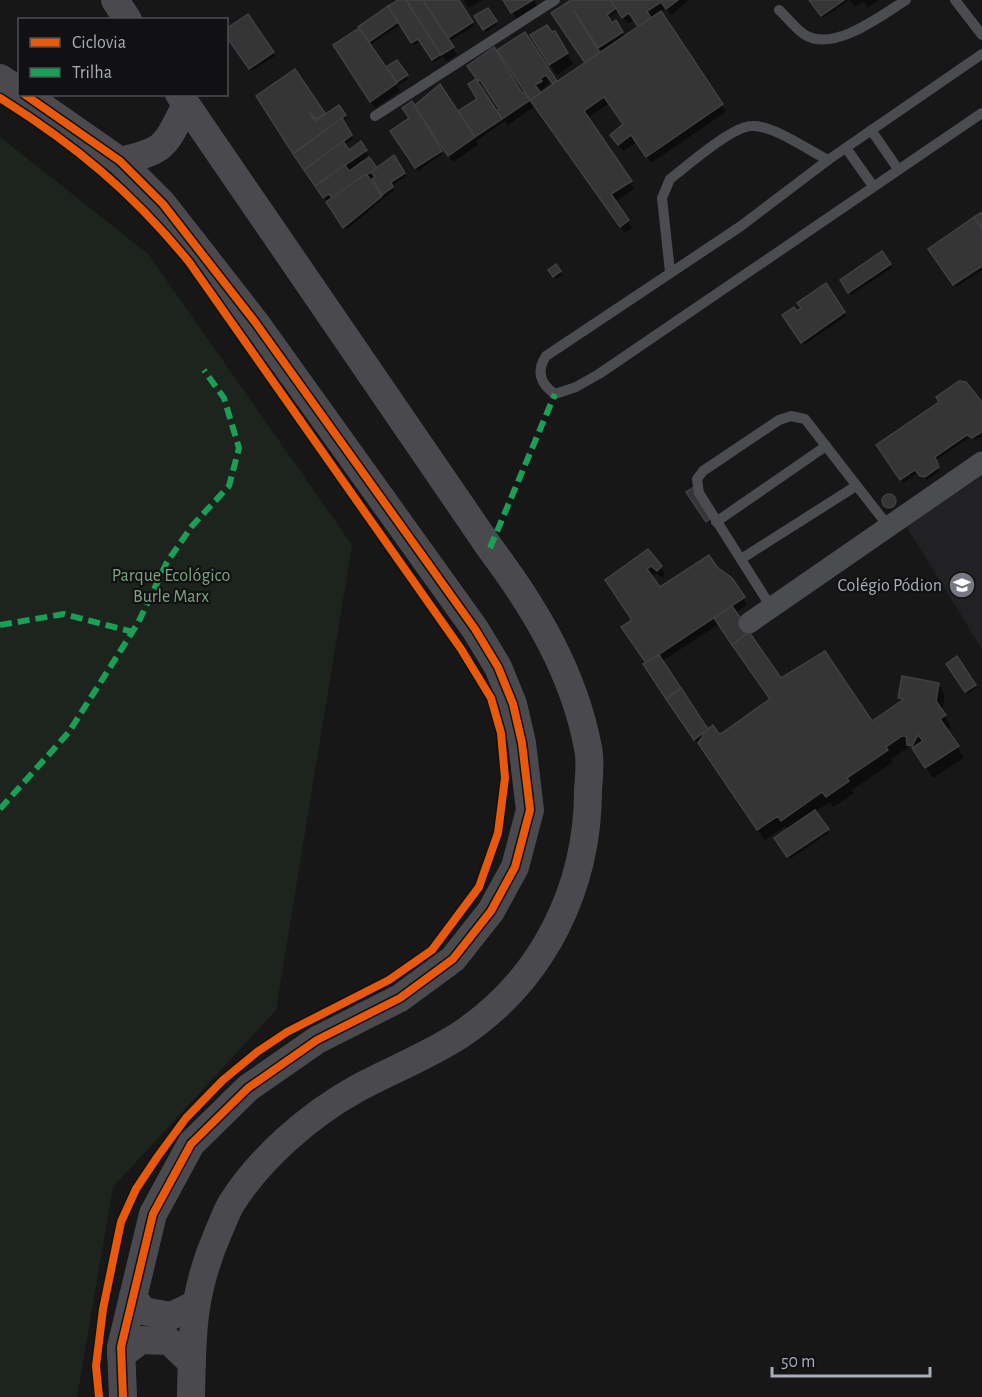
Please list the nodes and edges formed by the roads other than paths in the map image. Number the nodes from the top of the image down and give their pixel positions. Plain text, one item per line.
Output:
1 (115, 0) edge
2 (555, 0) edge
3 (906, 0) edge
4 (955, 0) edge
5 (780, 10) dead end
6 (127, 18) edge
7 (982, 35) edge
8 (982, 54) edge
9 (0, 78) edge
10 (18, 90) edge
11 (27, 96) edge
12 (183, 100) edge
13 (982, 113) edge
14 (375, 116) dead end
15 (871, 130) junction
16 (846, 148) junction
17 (828, 160) junction
18 (120, 161) junction
19 (898, 169) junction
20 (873, 186) junction
21 (670, 272) junction
22 (825, 446) junction
23 (982, 462) edge
24 (856, 486) junction
25 (716, 522) junction
26 (888, 526) junction
27 (741, 559) junction
28 (771, 607) junction
29 (749, 623) dead end
30 (133, 1297) junction
31 (196, 1304) junction
32 (121, 1356) junction
33 (192, 1363) junction
34 (123, 1397) edge
35 (192, 1397) edge

1 - 6 street
2 - 14 lane
3 - 5 lane
4 - 7 lane
8 - 15 lane
9 - 10 street
11 - 18 street
12 - 18 street
12 - 31 street
13 - 19 lane
15 - 16 lane
15 - 19 lane
16 - 17 lane
16 - 20 lane
17 - 21 lane
17 - 21 lane
18 - 30 street
19 - 20 lane
20 - 21 lane
22 - 24 lane
22 - 25 lane
22 - 25 lane
23 - 26 street
24 - 26 lane
24 - 27 lane
25 - 27 lane
26 - 28 street
27 - 28 lane
28 - 29 street
30 - 31 street
30 - 32 street
31 - 33 street
32 - 33 street
32 - 34 street
33 - 35 street

